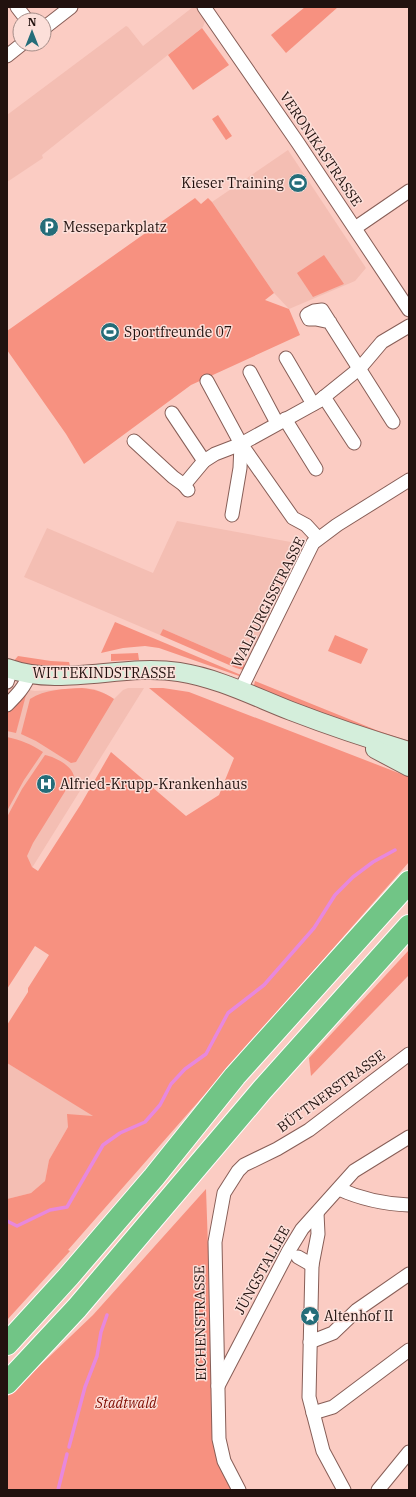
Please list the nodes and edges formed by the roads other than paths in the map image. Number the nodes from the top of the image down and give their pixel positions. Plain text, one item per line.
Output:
1 (71, 7) edge
2 (204, 7) edge
3 (52, 22) edge
4 (409, 190) edge
5 (355, 228) junction
6 (409, 310) edge
7 (330, 322) dead end
8 (409, 326) edge
9 (286, 358) dead end
10 (360, 368) junction
11 (250, 372) dead end
12 (207, 381) dead end
13 (324, 397) junction
14 (313, 404) junction
15 (172, 413) dead end
16 (281, 421) junction
17 (393, 422) dead end
18 (134, 441) dead end
19 (354, 443) dead end
20 (241, 444) junction
21 (204, 461) junction
22 (316, 468) dead end
23 (409, 480) edge
24 (232, 515) dead end
25 (318, 538) junction
26 (8, 673) edge
27 (29, 674) junction
28 (240, 691) junction
29 (7, 704) edge
30 (335, 728) junction
31 (409, 752) edge
32 (409, 767) edge
33 (409, 882) edge
34 (409, 926) edge
35 (409, 1054) edge
36 (409, 1137) edge
37 (249, 1162) joint
38 (339, 1189) junction
39 (409, 1205) edge
40 (317, 1213) junction
41 (298, 1257) dead end
42 (312, 1265) junction
43 (409, 1274) edge
44 (310, 1342) junction
45 (7, 1344) edge
46 (409, 1350) edge
47 (7, 1383) edge
48 (218, 1388) junction
49 (313, 1413) junction
50 (409, 1452) edge
51 (239, 1490) edge
52 (344, 1490) edge
53 (378, 1490) edge

1 - 3 street
2 - 5 street, VERONIKASTRASSE
4 - 5 street
5 - 6 street, VERONIKASTRASSE
7 - 10 street
8 - 10 street
9 - 14 street
10 - 13 street
10 - 17 street
11 - 16 street
12 - 20 street
13 - 14 street
13 - 19 street
14 - 16 street
15 - 21 street
16 - 20 street
16 - 22 street
18 - 21 street
20 - 21 street
20 - 24 street
20 - 25 street
23 - 25 street, WALPURGISSTRASSE
25 - 28 street, WALPURGISSTRASSE
26 - 27 street, WITTEKINDSTRASSE
27 - 28 street, WITTEKINDSTRASSE
27 - 29 street
28 - 30 street, WITTEKINDSTRASSE
30 - 31 street, WITTEKINDSTRASSE
30 - 32 street, WITTEKINDSTRASSE
33 - 45 highway
34 - 47 highway
35 - 37 street, BÜTTNERSTRASSE
36 - 38 street, JÜNGSTALLEE
37 - 48 street, EICHENSTRASSE
38 - 39 street
38 - 40 street, JÜNGSTALLEE
40 - 42 street
40 - 48 street, JÜNGSTALLEE
41 - 42 street
42 - 44 street
43 - 44 street
44 - 49 street
46 - 49 street
48 - 51 street, EICHENSTRASSE
49 - 52 street
50 - 53 street

